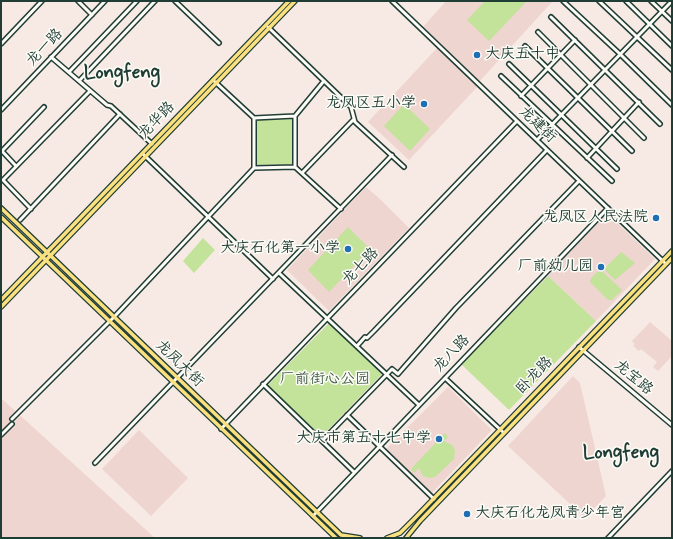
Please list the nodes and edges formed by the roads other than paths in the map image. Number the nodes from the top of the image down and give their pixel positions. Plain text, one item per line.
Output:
1 (42, 1) edge
2 (78, 1) edge
3 (105, 1) edge
4 (137, 1) edge
5 (155, 1) edge
6 (175, 1) edge
7 (289, 1) edge
8 (295, 1) edge
9 (392, 1) edge
10 (563, 1) edge
11 (599, 1) edge
12 (626, 1) edge
13 (651, 1) edge
14 (671, 2) edge
15 (662, 11) junction
16 (92, 15) junction
17 (551, 17) dead end
18 (672, 21) edge
19 (650, 23) junction
20 (266, 25) junction
21 (269, 28) junction
22 (538, 32) dead end
23 (637, 37) junction
24 (575, 40) junction
25 (219, 43) dead end
26 (1, 44) edge
27 (525, 46) dead end
28 (672, 46) edge
29 (562, 54) junction
30 (620, 54) junction
31 (52, 57) junction
32 (508, 64) dead end
33 (548, 69) junction
34 (605, 70) junction
35 (672, 70) edge
36 (69, 72) junction
37 (501, 76) dead end
38 (79, 81) junction
39 (324, 81) junction
40 (214, 82) junction
41 (591, 85) junction
42 (531, 86) junction
43 (90, 91) junction
44 (521, 96) junction
45 (578, 98) junction
46 (639, 102) junction
47 (672, 105) edge
48 (44, 108) dead end
49 (1, 110) edge
50 (120, 114) junction
51 (295, 116) junction
52 (561, 116) junction
53 (254, 118) junction
54 (624, 118) junction
55 (354, 119) junction
56 (517, 121) junction
57 (660, 124) dead end
58 (552, 125) junction
59 (612, 131) junction
60 (644, 138) dead end
61 (537, 140) junction
62 (152, 144) junction
63 (595, 148) junction
64 (547, 150) junction
65 (632, 151) dead end
66 (144, 155) junction
67 (392, 156) junction
68 (587, 158) junction
69 (16, 166) junction
70 (295, 167) junction
71 (404, 167) dead end
72 (254, 168) junction
73 (617, 170) dead end
74 (302, 173) junction
75 (579, 181) junction
76 (612, 181) dead end
77 (1, 208) edge
78 (341, 208) junction
79 (608, 208) junction
80 (31, 209) junction
81 (1, 217) edge
82 (208, 217) junction
83 (20, 220) dead end
84 (672, 251) edge
85 (47, 252) junction
86 (50, 256) junction
87 (42, 257) junction
88 (672, 258) edge
89 (46, 260) junction
90 (663, 260) junction
91 (666, 264) junction
92 (279, 273) junction
93 (273, 279) junction
94 (1, 300) edge
95 (1, 307) edge
96 (114, 317) junction
97 (328, 318) junction
98 (109, 321) junction
99 (357, 346) junction
100 (579, 347) junction
101 (583, 350) junction
102 (388, 375) junction
103 (445, 378) junction
104 (177, 379) junction
105 (173, 383) junction
106 (264, 384) junction
107 (419, 405) junction
108 (347, 415) junction
109 (12, 419) dead end
110 (12, 424) dead end
111 (225, 424) junction
112 (672, 425) edge
113 (221, 429) junction
114 (500, 430) junction
115 (504, 433) junction
116 (1, 435) edge
117 (322, 441) junction
118 (379, 446) junction
119 (95, 463) dead end
120 (672, 471) edge
121 (354, 472) junction
122 (434, 498) junction
123 (316, 512) junction
124 (313, 516) junction
125 (336, 538) edge
126 (360, 538) edge
127 (387, 538) edge
128 (406, 538) edge
129 (608, 538) edge

1 - 26 street
2 - 16 street
3 - 16 street, 龙一路
4 - 36 street
5 - 38 street
6 - 25 street
7 - 20 main road, 龙华路
8 - 21 main road
9 - 56 street, 龙建街
10 - 30 street
11 - 23 street
12 - 19 street
13 - 15 street
14 - 15 street
15 - 18 street
15 - 19 street
16 - 31 street, 龙一路
17 - 24 street
19 - 23 street
19 - 28 street
20 - 21 street
20 - 40 main road, 龙华路
21 - 39 street
21 - 40 main road
22 - 29 street
23 - 30 street
23 - 35 street
24 - 29 street
24 - 34 street
27 - 33 street
29 - 33 street
29 - 41 street
30 - 34 street
30 - 47 street
31 - 36 street
31 - 49 street, 龙一路
32 - 42 street
33 - 42 street
33 - 45 street
34 - 41 street
34 - 46 street
36 - 38 street
37 - 44 street
38 - 43 street
39 - 51 street
39 - 55 street
40 - 53 street
40 - 62 main road, 龙华路
40 - 66 main road
41 - 45 street
41 - 54 street
42 - 44 street
42 - 52 street
43 - 50 street
43 - 69 street
44 - 58 street
45 - 52 street
45 - 59 street
46 - 54 street
46 - 57 street
48 - 69 street
50 - 62 street
50 - 80 street
51 - 53 street
51 - 70 street
52 - 58 street
52 - 63 street
53 - 72 street
54 - 59 street
54 - 60 street
55 - 67 street
55 - 74 street
56 - 61 street, 龙建街
56 - 97 street, 龙七路
58 - 61 street
58 - 68 street
59 - 63 street
59 - 65 street
61 - 64 street, 龙建街
62 - 66 main road, 龙华路
63 - 68 street
63 - 73 street
64 - 75 street, 龙建街
64 - 99 street
66 - 82 street
66 - 85 main road, 龙华路
66 - 86 main road
67 - 71 street
67 - 78 street
68 - 76 street
69 - 80 street
70 - 72 street
70 - 74 street
72 - 82 street
74 - 78 street
75 - 79 street, 龙建街
75 - 102 street
77 - 85 main road, 龙凤大街
78 - 92 street
79 - 90 street, 龙建街
79 - 103 street, 龙八路
80 - 83 street
81 - 87 main road, 龙凤大街
82 - 93 street
82 - 96 street
84 - 90 main road, 卧龙路
85 - 86 main road, 龙凤大街
85 - 87 main road, 龙华路
86 - 89 main road
86 - 96 main road, 龙凤大街
87 - 89 main road, 龙凤大街
87 - 94 main road, 龙华路
88 - 91 main road, 卧龙路
89 - 95 main road
89 - 98 main road, 龙凤大街
90 - 91 street, 龙建街
90 - 100 main road, 卧龙路
91 - 101 main road, 卧龙路
92 - 93 street
92 - 97 street
93 - 104 street
96 - 98 street
96 - 104 main road, 龙凤大街
97 - 99 street
97 - 106 street, 龙七路
98 - 105 main road, 龙凤大街
98 - 109 street
99 - 102 street
100 - 101 street, 龙宝路
100 - 114 main road, 卧龙路
101 - 112 street, 龙宝路
101 - 115 main road, 卧龙路
102 - 107 street
102 - 108 street
103 - 107 street, 龙八路
103 - 114 street
104 - 105 street
104 - 111 main road, 龙凤大街
105 - 113 main road, 龙凤大街
105 - 119 street
106 - 111 street, 龙七路
106 - 117 street
107 - 118 street, 龙八路
108 - 117 street
108 - 118 street
110 - 116 street
111 - 113 street, 龙七路
111 - 123 main road, 龙凤大街
113 - 124 main road, 龙凤大街
114 - 115 street
114 - 122 main road, 卧龙路
115 - 128 main road, 卧龙路
117 - 121 street
118 - 121 street, 龙八路
118 - 122 street
120 - 129 street
121 - 123 street, 龙八路
122 - 127 main road, 卧龙路
123 - 124 street, 龙八路
123 - 126 main road, 龙凤大街
124 - 125 main road, 龙凤大街

